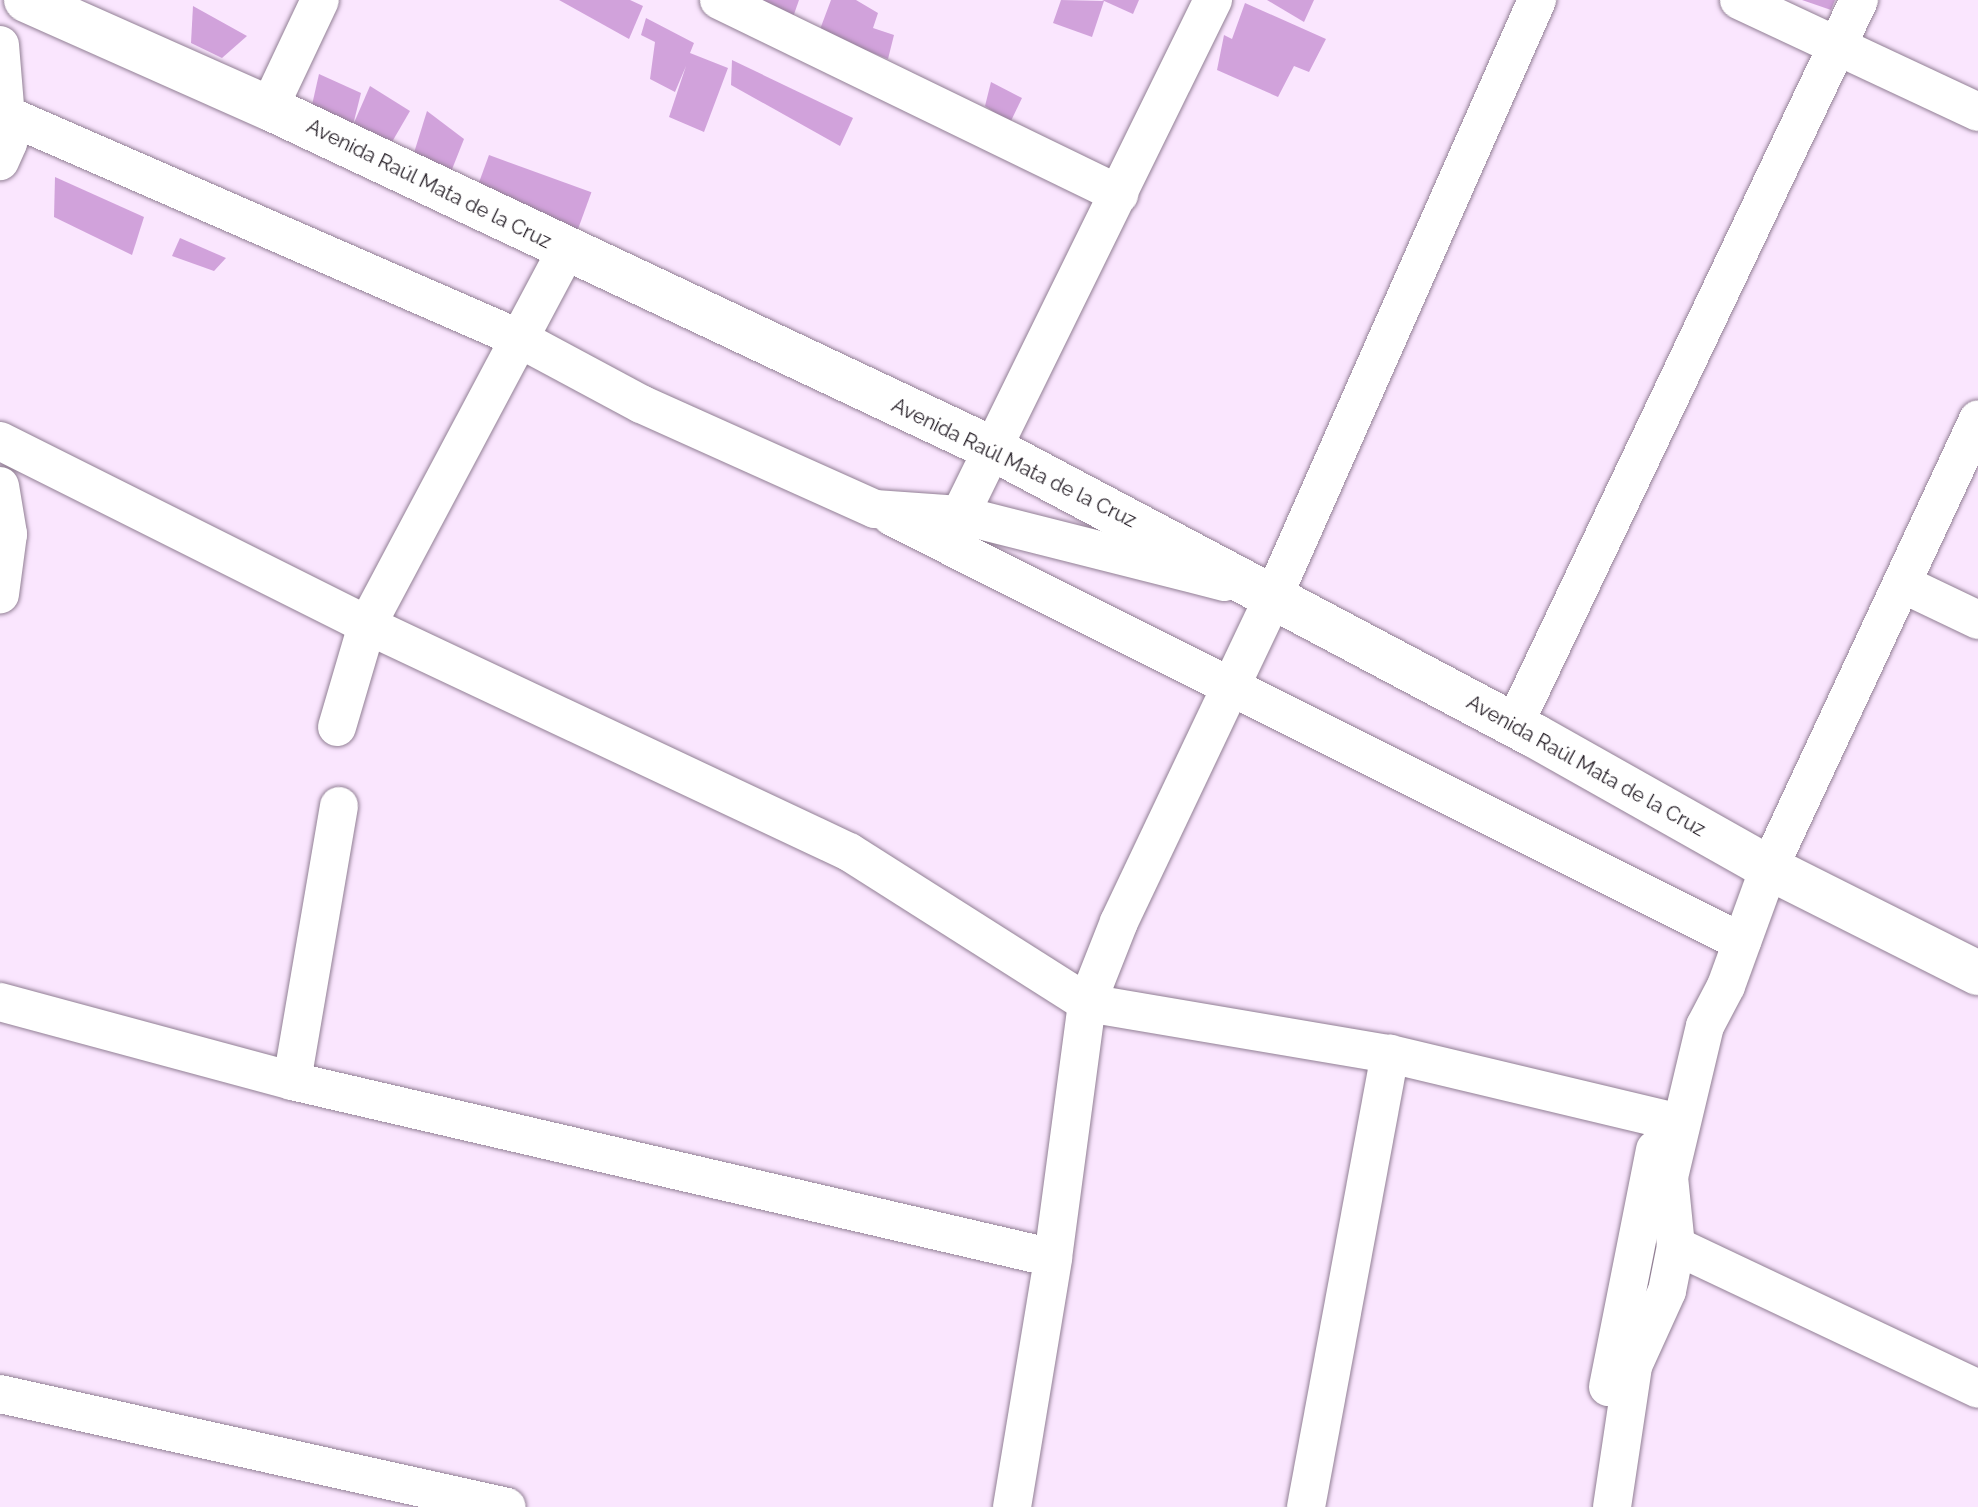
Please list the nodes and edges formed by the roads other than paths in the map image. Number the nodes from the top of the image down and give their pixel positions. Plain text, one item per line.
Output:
1 (26, 0) edge
2 (320, 0) edge
3 (719, 0) edge
4 (1213, 0) edge
5 (1537, 0) edge
6 (1739, 0) edge
7 (1859, 0) edge
8 (0, 45) edge
9 (1839, 45) junction
10 (269, 108) junction
11 (1978, 112) edge
12 (3, 113) edge
13 (0, 161) edge
14 (1119, 194) junction
15 (566, 250) junction
16 (518, 338) junction
17 (1978, 419) edge
18 (0, 441) edge
19 (995, 450) junction
20 (0, 486) edge
21 (875, 509) junction
22 (960, 515) junction
23 (1905, 585) junction
24 (0, 594) edge
25 (1274, 595) junction
26 (1978, 620) edge
27 (367, 625) junction
28 (1230, 686) junction
29 (1514, 725) junction
30 (337, 727) dead end
31 (339, 806) dead end
32 (1769, 868) junction
33 (1742, 942) junction
34 (1978, 973) edge
35 (0, 1002) edge
36 (1087, 1003) junction
37 (1705, 1026) junction
38 (1390, 1054) junction
39 (292, 1081) junction
40 (1662, 1119) junction
41 (1676, 1246) junction
42 (1053, 1258) junction
43 (1978, 1389) edge
44 (0, 1394) edge
45 (418, 1497) edge
46 (507, 1507) edge
47 (1012, 1507) edge
48 (1306, 1507) edge
49 (1589, 1507) edge
50 (1612, 1507) edge

1 - 10 street, Avenida Raúl Mata de la Cruz
2 - 10 street
3 - 14 street
4 - 14 street
5 - 25 street
6 - 9 street
7 - 9 street
8 - 12 street
9 - 11 street
9 - 29 street
10 - 15 street, Avenida Raúl Mata de la Cruz
12 - 13 street
12 - 16 street
14 - 19 street
15 - 16 street
15 - 19 street, Avenida Raúl Mata de la Cruz
16 - 21 street
16 - 27 street
17 - 23 street
18 - 27 street
19 - 22 street
19 - 25 street, Avenida Raúl Mata de la Cruz
20 - 24 street
21 - 22 street
21 - 28 street
22 - 25 street
23 - 26 street
23 - 32 street
25 - 28 street
25 - 29 street, Avenida Raúl Mata de la Cruz
27 - 30 street
27 - 36 street
28 - 33 street
28 - 36 street
29 - 32 street, Avenida Raúl Mata de la Cruz
31 - 39 street
32 - 33 street
32 - 34 street, Avenida Raúl Mata de la Cruz
33 - 37 street
35 - 39 street
36 - 38 street
36 - 42 street
37 - 40 street
37 - 41 street
38 - 40 street
38 - 48 street
39 - 42 street
40 - 49 street
41 - 43 street
41 - 50 street
42 - 47 street
44 - 45 street
45 - 46 street

